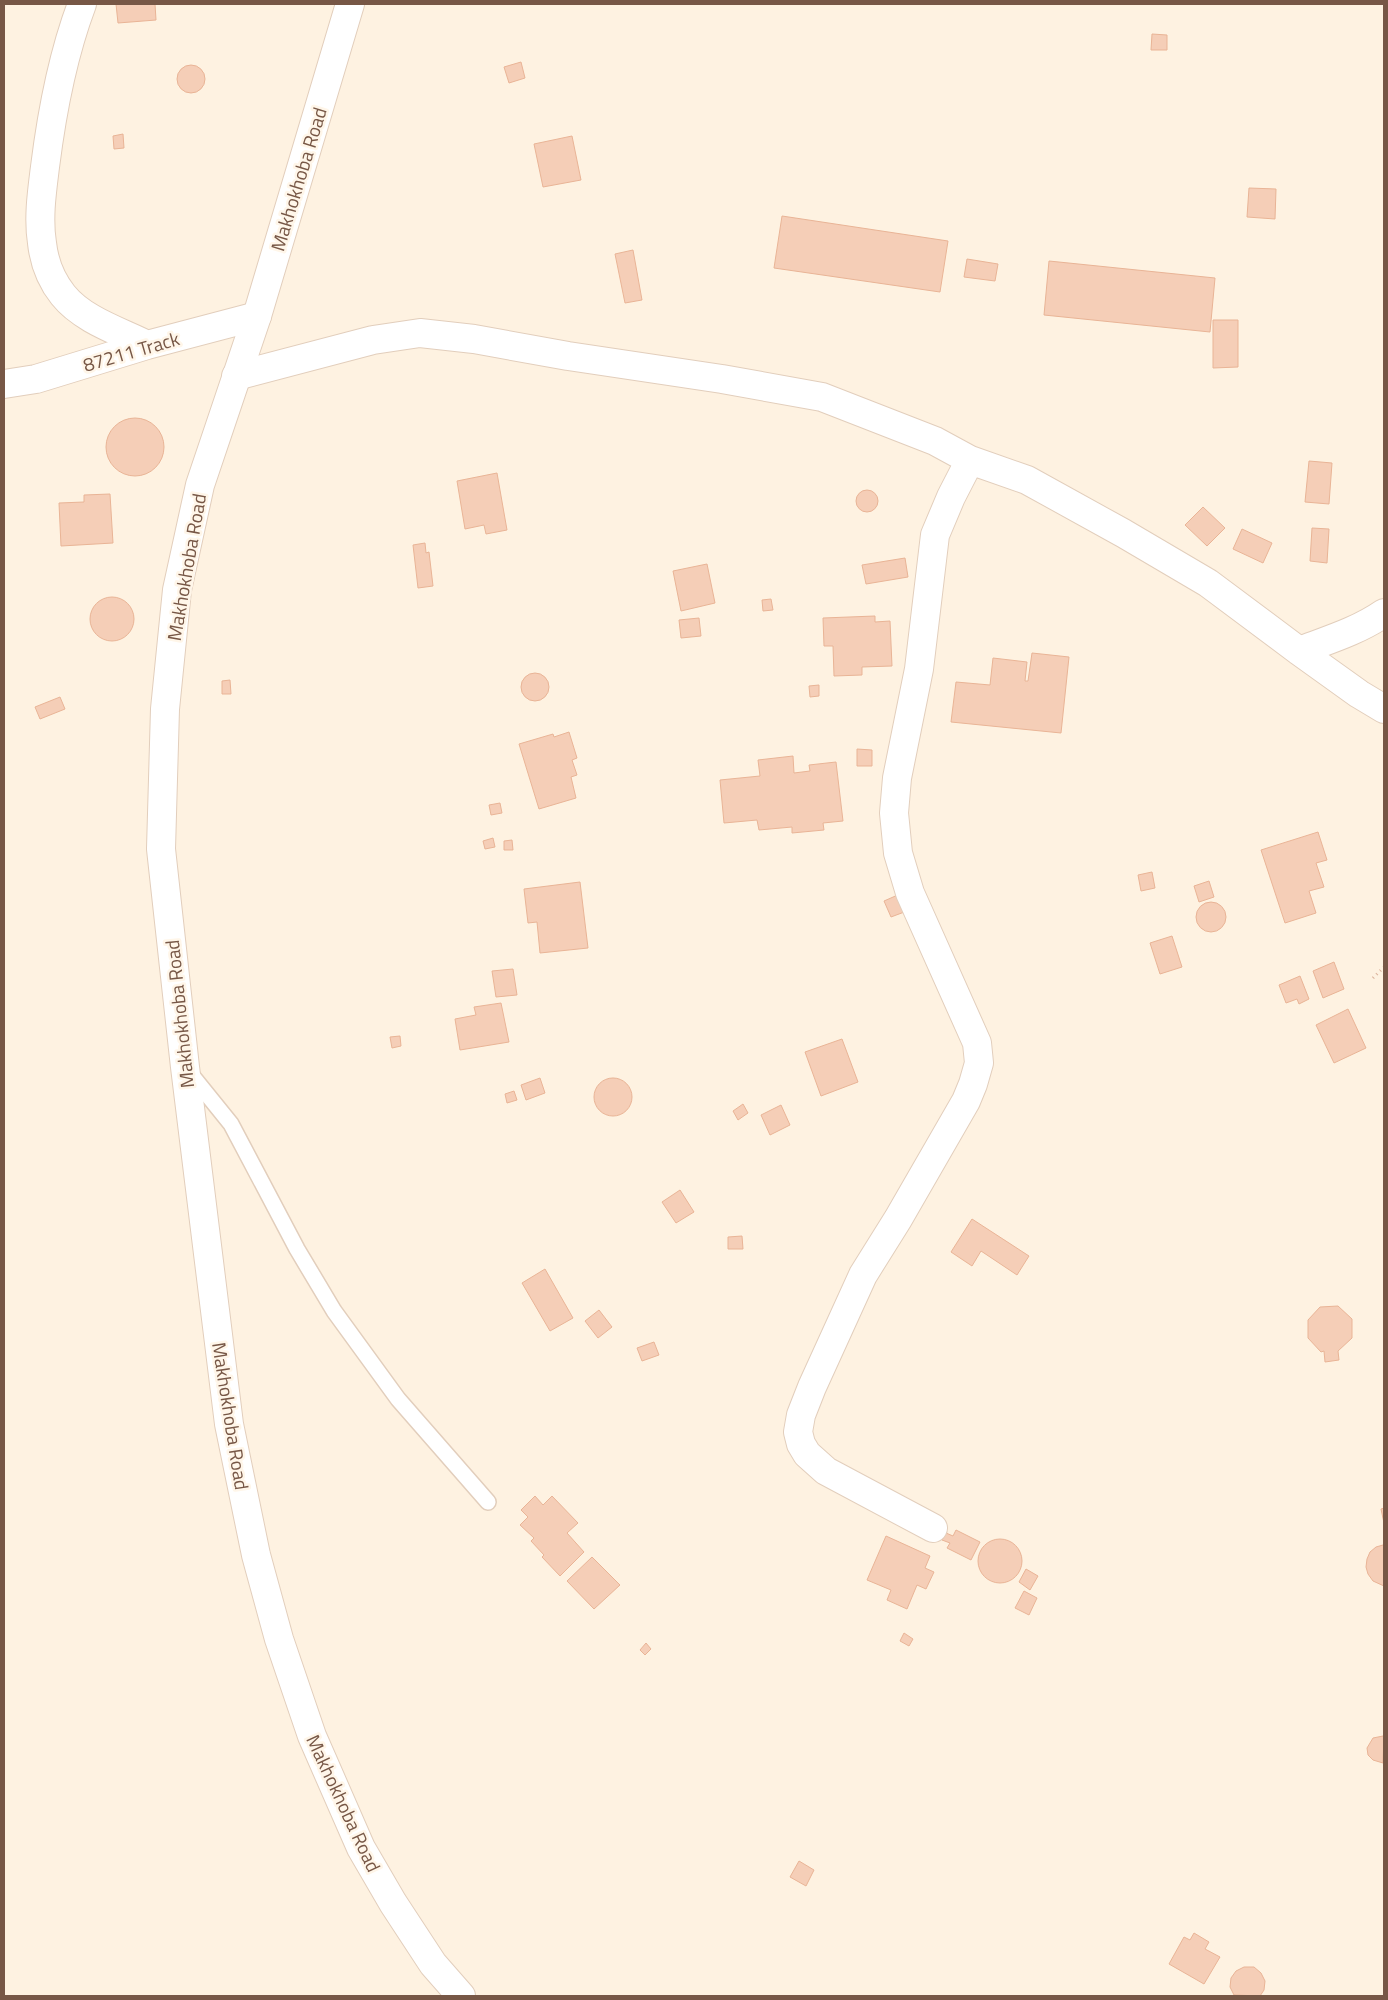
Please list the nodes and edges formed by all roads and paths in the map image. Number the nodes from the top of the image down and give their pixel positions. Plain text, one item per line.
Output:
1 (82, 4) edge
2 (350, 4) edge
3 (257, 316) junction
4 (148, 345) junction
5 (236, 376) junction
6 (4, 384) edge
7 (970, 460) junction
8 (1384, 613) edge
9 (1299, 651) junction
10 (1384, 709) edge
11 (1384, 967) edge
12 (1374, 978) dead end
13 (185, 1067) junction
14 (488, 1502) dead end
15 (932, 1528) dead end
16 (461, 1996) edge

1 - 4 street
2 - 3 street, Makhokhoba Road
3 - 4 street, 87211 Track
3 - 5 street, Makhokhoba Road
4 - 6 street, 87211 Track
5 - 7 street
5 - 13 street, Makhokhoba Road
7 - 9 street
7 - 15 street
8 - 9 street
9 - 10 street
11 - 12 path
13 - 14 lane
13 - 16 street, Makhokhoba Road

